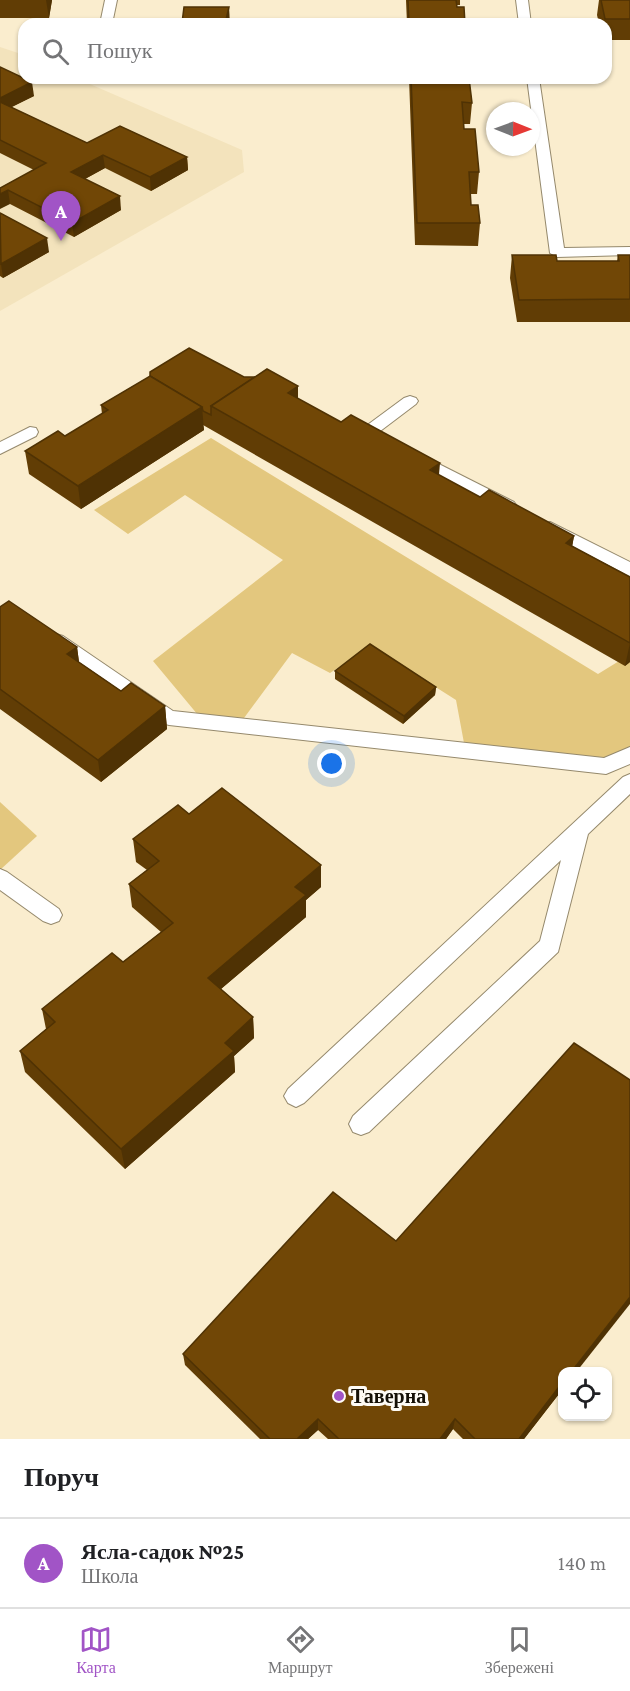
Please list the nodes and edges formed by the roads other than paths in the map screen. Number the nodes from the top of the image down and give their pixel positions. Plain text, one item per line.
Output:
1 (111, 0) edge
2 (522, 0) edge
3 (107, 18) edge
4 (524, 18) edge
5 (534, 84) edge
6 (630, 251) edge
7 (410, 401) dead end
8 (30, 432) dead end
9 (0, 449) edge
10 (630, 570) edge
11 (37, 628) edge
12 (630, 755) edge
13 (630, 782) edge
14 (579, 829) junction
15 (0, 878) edge
16 (51, 915) dead end
17 (296, 1096) dead end
18 (360, 1124) dead end

1 - 3 lane
2 - 4 lane
5 - 6 lane
7 - 10 lane
8 - 9 lane
11 - 12 lane
13 - 14 lane
14 - 17 lane
14 - 18 lane
15 - 16 lane

